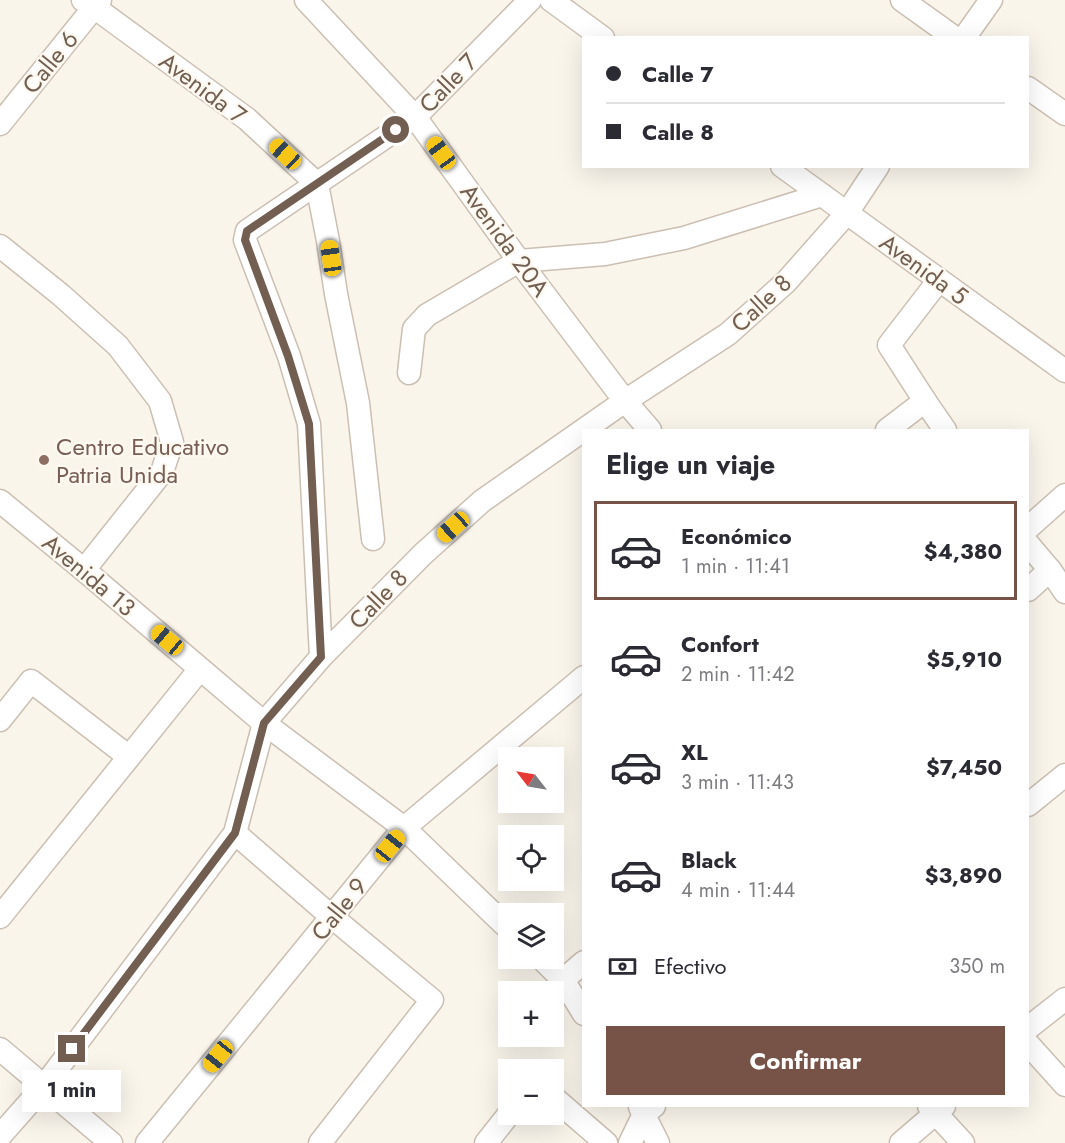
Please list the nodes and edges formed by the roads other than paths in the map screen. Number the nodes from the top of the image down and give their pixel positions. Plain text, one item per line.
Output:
1 (306, 0) edge
2 (530, 0) edge
3 (551, 0) edge
4 (902, 0) edge
5 (991, 0) edge
6 (92, 2) edge
7 (600, 36) edge
8 (952, 36) edge
9 (965, 36) edge
10 (1029, 89) edge
11 (1065, 114) edge
12 (415, 117) junction
13 (0, 124) edge
14 (785, 168) edge
15 (877, 168) edge
16 (317, 184) junction
17 (822, 195) junction
18 (847, 213) junction
19 (0, 246) edge
20 (519, 261) junction
21 (939, 280) junction
22 (1065, 371) edge
23 (409, 373) dead end
24 (625, 401) junction
25 (925, 401) junction
26 (585, 429) edge
27 (649, 429) edge
28 (888, 429) edge
29 (944, 429) edge
30 (582, 431) edge
31 (1065, 495) edge
32 (0, 501) edge
33 (1029, 527) edge
34 (373, 539) dead end
35 (1029, 545) edge
36 (84, 570) junction
37 (1050, 570) junction
38 (1029, 589) edge
39 (1065, 592) edge
40 (321, 657) junction
41 (200, 669) junction
42 (582, 680) edge
43 (0, 720) edge
44 (264, 723) junction
45 (129, 757) junction
46 (1065, 775) edge
47 (1029, 801) edge
48 (404, 828) junction
49 (235, 833) junction
50 (0, 917) edge
51 (332, 917) junction
52 (498, 918) edge
53 (582, 964) edge
54 (552, 969) edge
55 (563, 980) junction
56 (1065, 999) edge
57 (582, 1011) edge
58 (1029, 1027) edge
59 (1029, 1045) edge
60 (0, 1049) edge
61 (45, 1085) junction
62 (1065, 1085) edge
63 (564, 1107) edge
64 (646, 1108) edge
65 (936, 1108) edge
66 (500, 1125) edge
67 (0, 1137) edge
68 (111, 1143) edge
69 (147, 1143) edge
70 (320, 1143) edge
71 (486, 1143) edge
72 (606, 1143) edge
73 (630, 1143) edge
74 (658, 1143) edge
75 (901, 1143) edge
76 (963, 1143) edge

1 - 12 street, Avenida 20A
2 - 12 street, Calle 7
3 - 7 street
4 - 8 street
5 - 9 street
6 - 13 street, Calle 6
6 - 16 street, Avenida 7
10 - 11 street
12 - 16 street, Calle 7
12 - 20 street, Avenida 20A
14 - 17 street, Avenida 5
15 - 18 street, Calle 8
16 - 34 street
16 - 40 street, Calle 7
17 - 18 street, Avenida 5
17 - 20 street
18 - 21 street, Avenida 5
18 - 24 street, Calle 8
19 - 36 street
20 - 23 street
20 - 24 street, Avenida 20A
21 - 22 street, Avenida 5
21 - 25 street
24 - 26 street, Calle 8
24 - 27 street, Avenida 20A
25 - 28 street
25 - 29 street
30 - 40 street, Calle 8
31 - 33 street
32 - 36 street, Avenida 13
35 - 37 street
36 - 41 street, Avenida 13
37 - 38 street
37 - 39 street
40 - 44 street, Calle 8
41 - 44 street, Avenida 13
41 - 45 street
42 - 48 street, Calle 9
43 - 45 street
44 - 48 street, Avenida 13
44 - 49 street, Calle 8
45 - 50 street
46 - 47 street
48 - 51 street, Calle 9
48 - 52 street, Avenida 13
49 - 51 street
49 - 61 street, Calle 8
51 - 69 street, Calle 9
51 - 70 street
53 - 55 street
54 - 55 street
55 - 57 street
56 - 58 street
59 - 62 street
60 - 61 street
61 - 67 street, Calle 8
61 - 68 street
63 - 72 street
64 - 73 street
64 - 74 street
65 - 75 street
65 - 76 street
66 - 71 street

